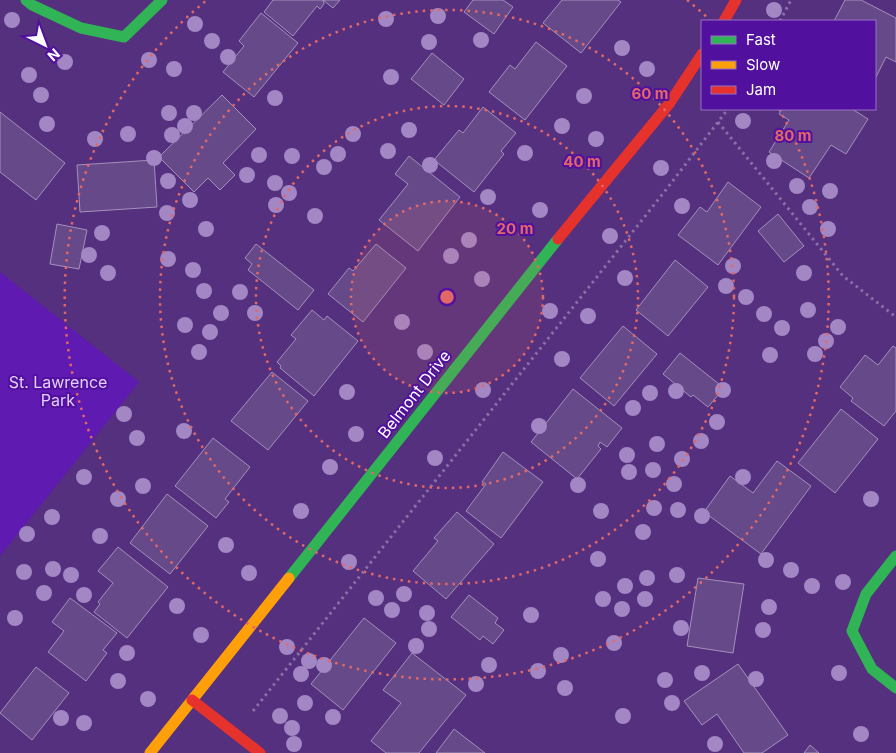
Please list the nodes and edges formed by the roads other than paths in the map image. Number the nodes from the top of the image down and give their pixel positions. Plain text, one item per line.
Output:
1 (26, 0) edge
2 (162, 0) edge
3 (736, 0) edge
4 (725, 20) edge
5 (701, 56) edge
6 (896, 556) edge
7 (896, 688) edge
8 (192, 700) junction
9 (150, 753) edge
10 (260, 753) edge

1 - 2 street
3 - 4 street
5 - 8 street, Belmont Drive
6 - 7 street
8 - 9 street, Belmont Drive
8 - 10 street

